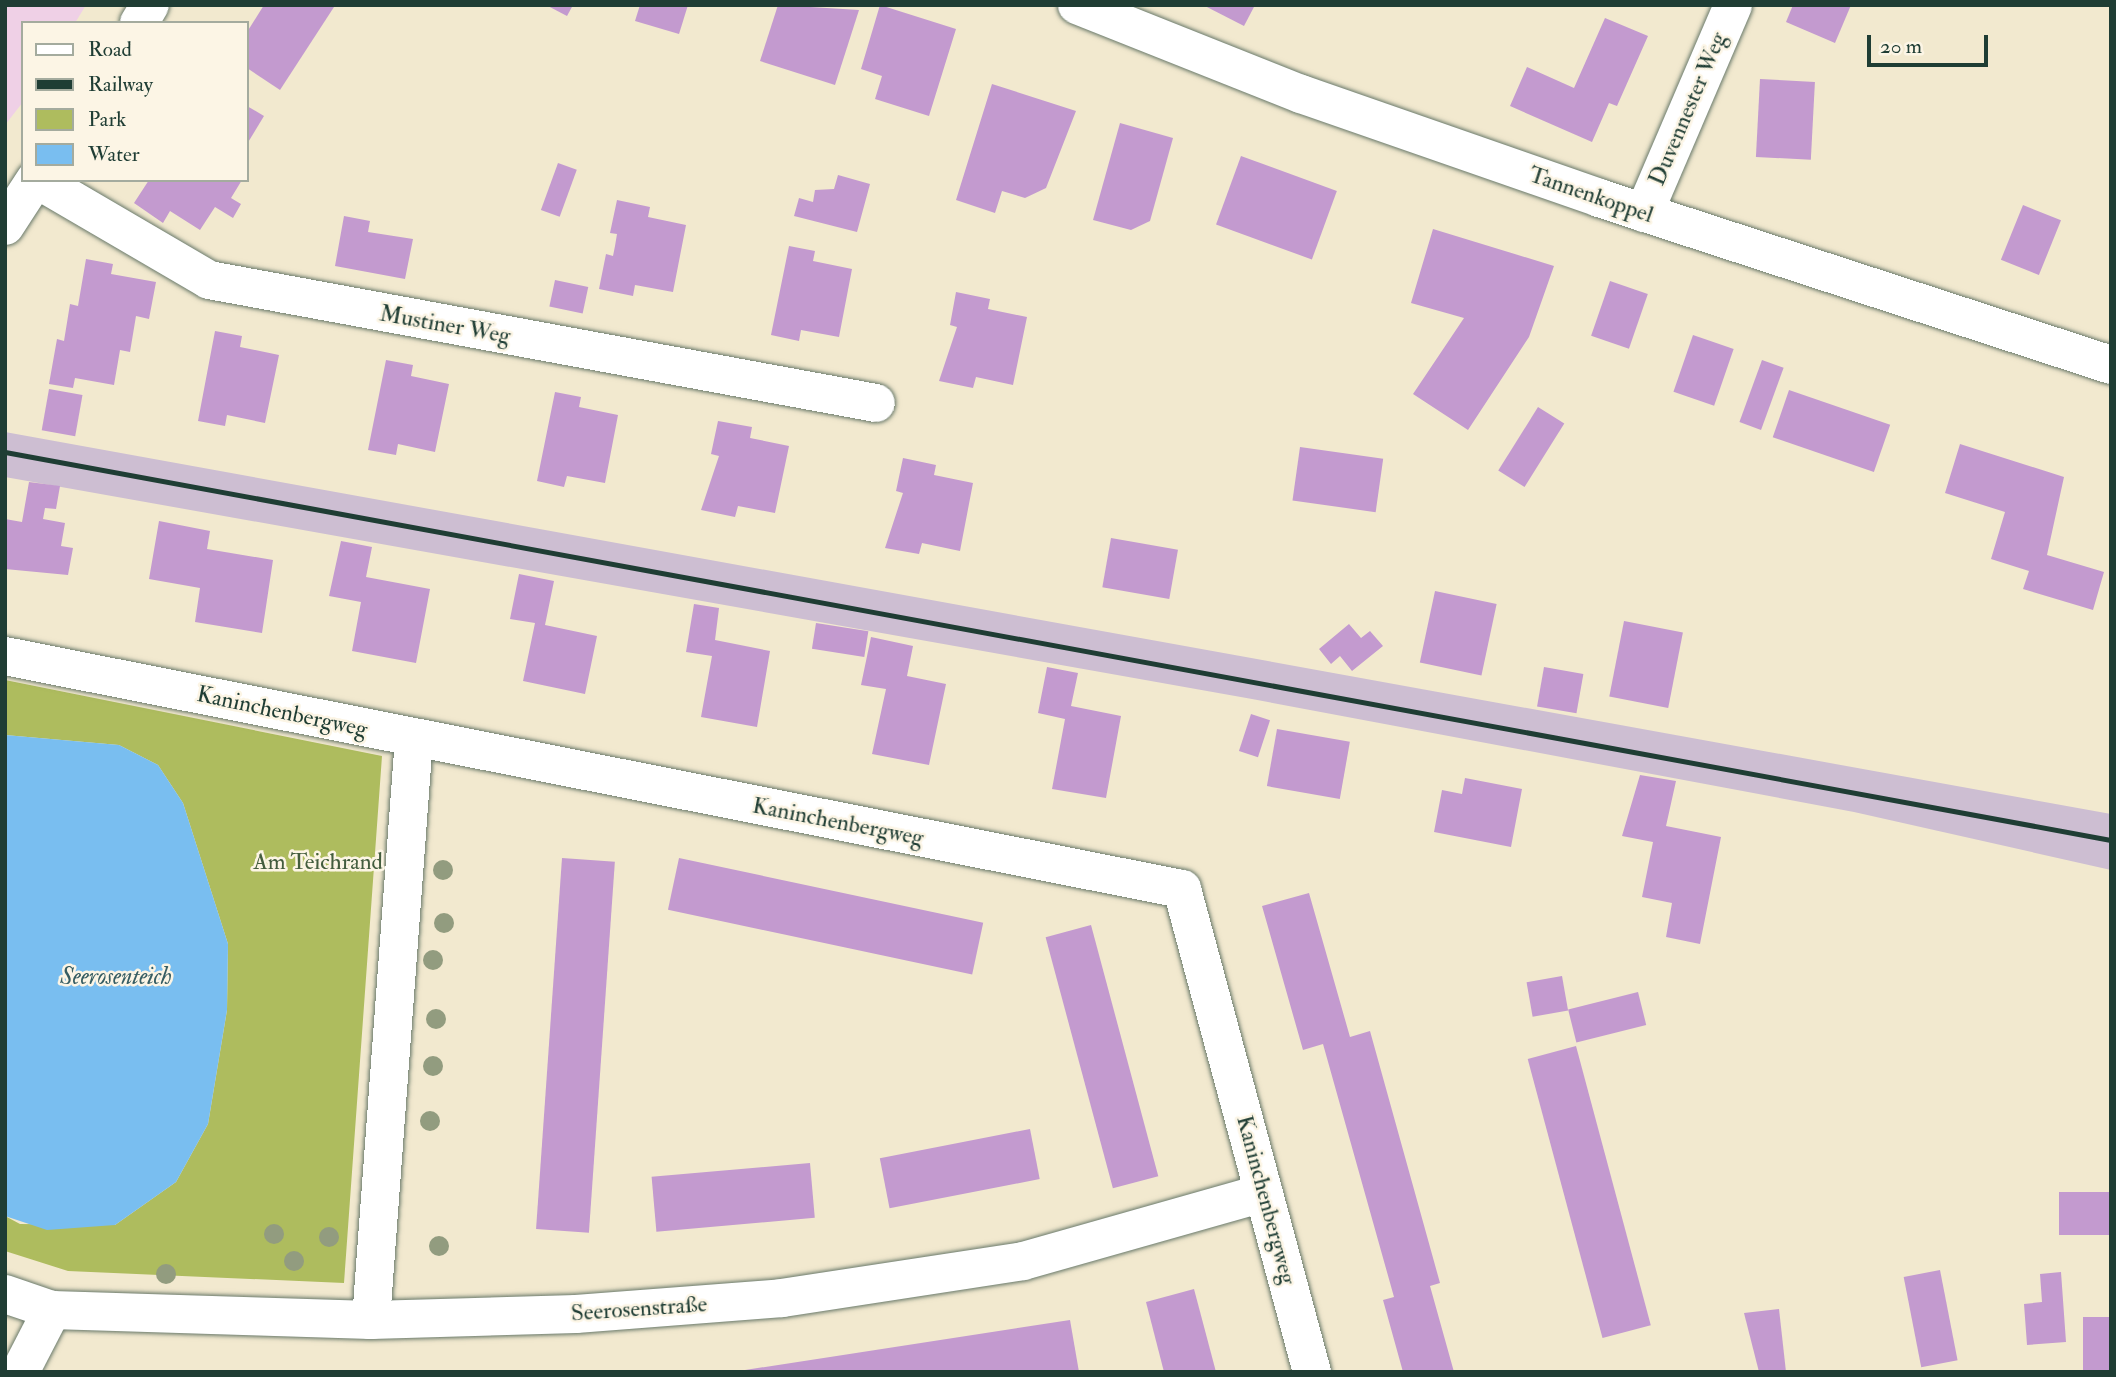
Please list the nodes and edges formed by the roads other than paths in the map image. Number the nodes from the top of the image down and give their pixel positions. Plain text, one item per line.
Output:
1 (150, 5) edge
2 (1077, 5) edge
3 (1733, 5) edge
4 (1130, 16) edge
5 (140, 21) edge
6 (36, 182) edge
7 (40, 182) edge
8 (1644, 214) junction
9 (5, 226) edge
10 (2111, 365) edge
11 (876, 403) dead end
12 (5, 656) edge
13 (414, 739) junction
14 (1264, 1193) junction
15 (5, 1294) edge
16 (52, 1310) junction
17 (371, 1320) junction
18 (20, 1372) edge
19 (1312, 1372) edge

1 - 5 street
2 - 4 street, Tannenkoppel
3 - 8 street, Duvennester Weg
4 - 8 street, Tannenkoppel
6 - 9 street
7 - 11 street, Mustiner Weg
8 - 10 street, Tannenkoppel
12 - 13 street, Kaninchenbergweg
13 - 14 street, Kaninchenbergweg
13 - 17 street
14 - 17 street, Seerosenstraße
14 - 19 street, Kaninchenbergweg
15 - 16 street, Seerosenstraße
16 - 17 street, Seerosenstraße
16 - 18 street

